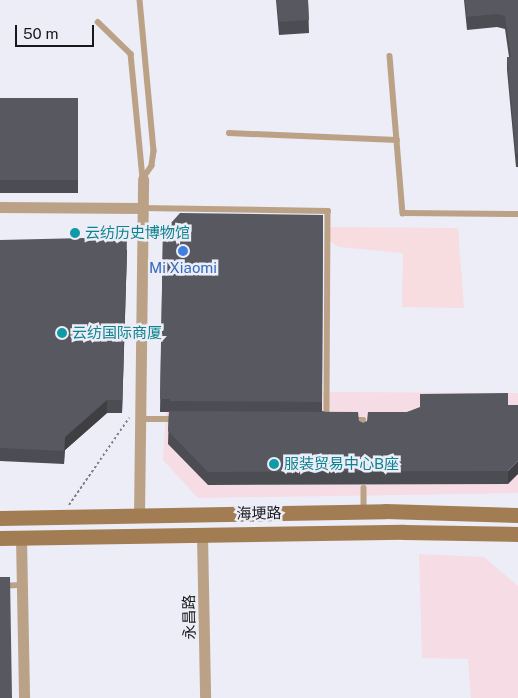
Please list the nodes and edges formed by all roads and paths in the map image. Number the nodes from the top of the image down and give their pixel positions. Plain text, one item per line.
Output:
1 (140, 0) edge
2 (98, 22) dead end
3 (390, 56) dead end
4 (229, 133) dead end
5 (398, 140) junction
6 (143, 179) junction
7 (0, 207) edge
8 (142, 208) junction
9 (518, 214) edge
10 (139, 404) junction
11 (139, 419) junction
12 (179, 419) edge
13 (317, 420) edge
14 (327, 420) junction
15 (336, 420) edge
16 (345, 420) edge
17 (363, 432) edge
18 (364, 488) dead end
19 (364, 511) junction
20 (518, 515) edge
21 (139, 516) junction
22 (61, 517) junction
23 (0, 518) edge
24 (518, 534) edge
25 (202, 535) junction
26 (0, 538) edge
27 (21, 538) junction
28 (0, 586) edge
29 (22, 586) junction
30 (24, 698) edge
31 (205, 698) edge

1 - 6 lane
2 - 6 lane
3 - 5 lane
4 - 5 lane
5 - 9 lane
6 - 8 street
7 - 8 street
8 - 10 street
8 - 14 lane
10 - 11 street
10 - 22 path
11 - 12 lane
11 - 21 street
13 - 14 lane
14 - 15 lane
16 - 17 lane
18 - 19 lane
19 - 20 main road, 海埂路
19 - 21 main road, 海埂路
21 - 22 main road, 海埂路
22 - 23 main road, 海埂路
24 - 25 main road, 海埂路
25 - 27 main road, 海埂路
25 - 31 street, 永昌路
26 - 27 main road, 海埂路
27 - 29 street
28 - 29 lane
29 - 30 street

